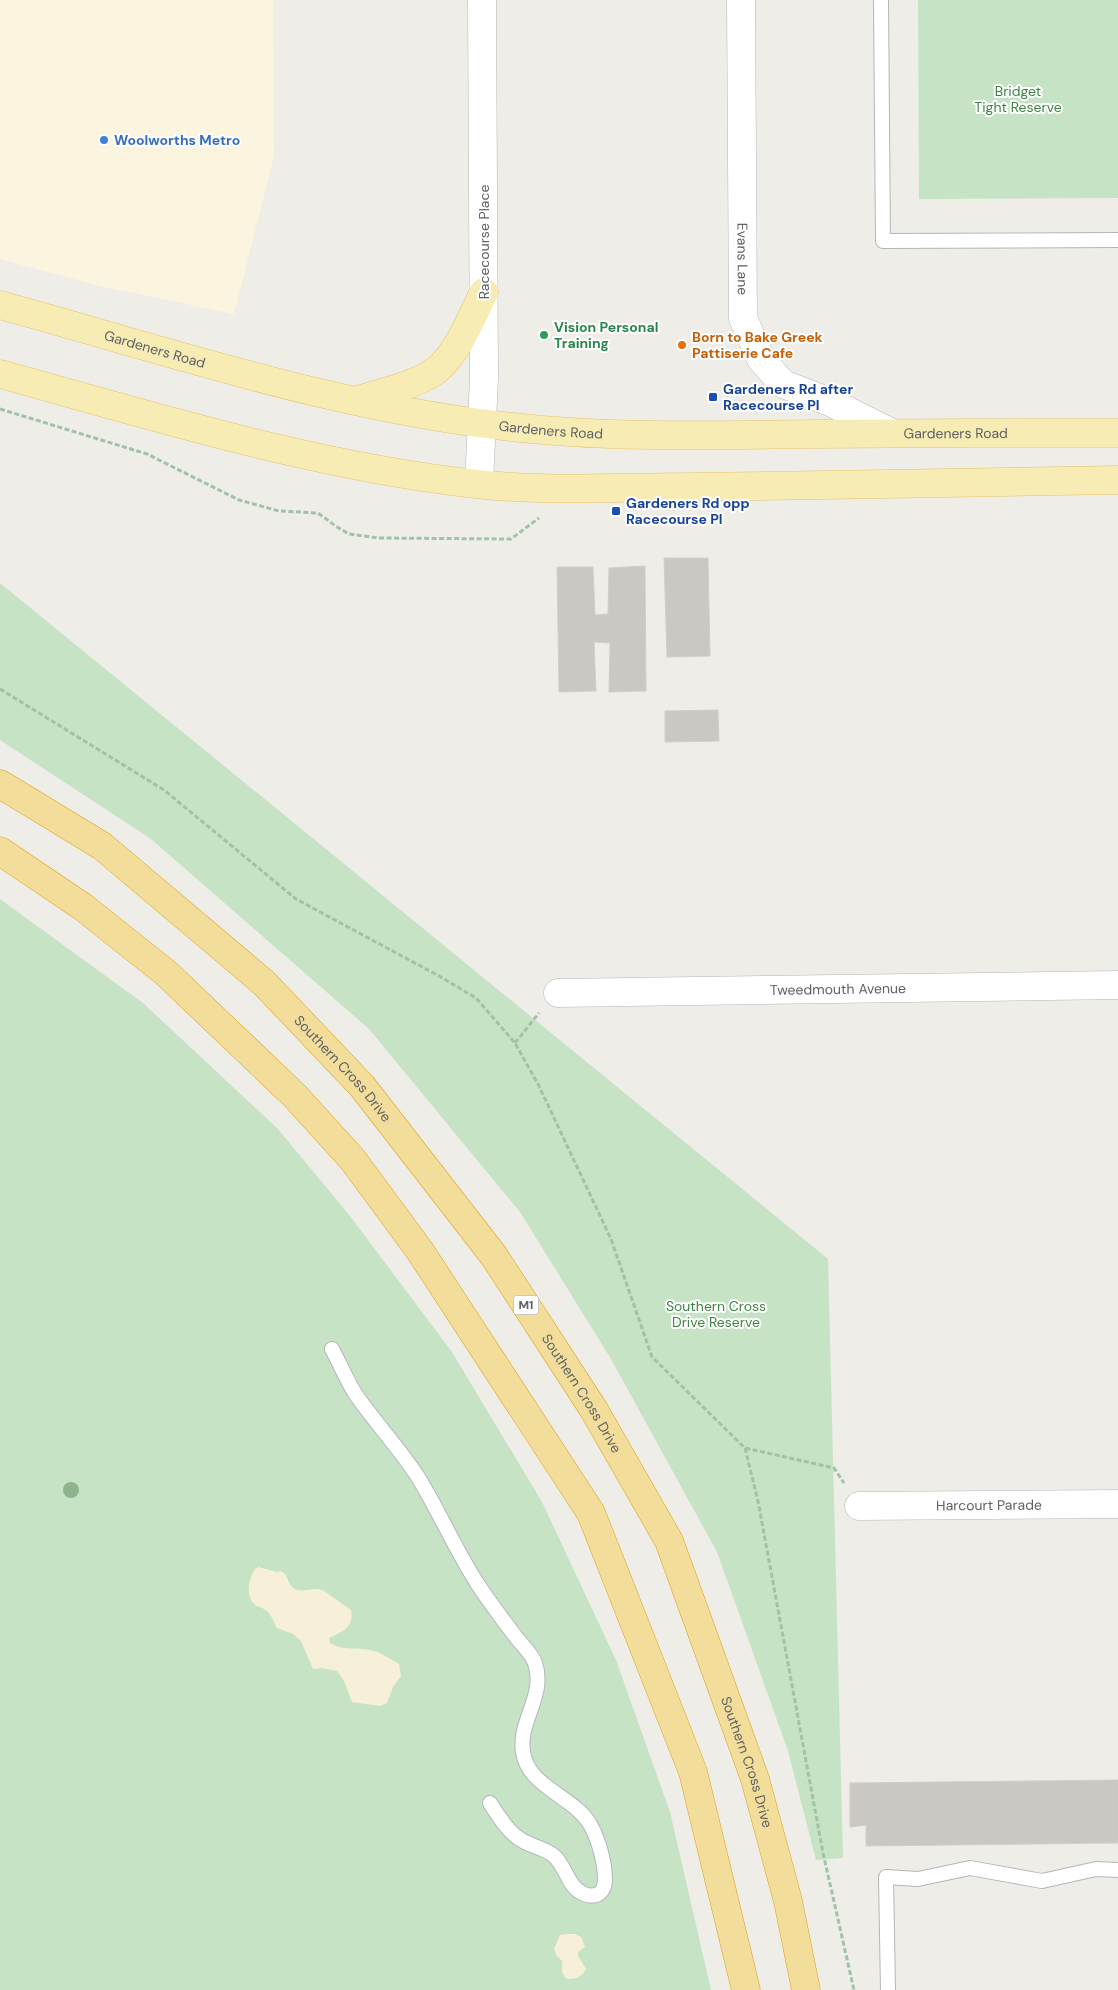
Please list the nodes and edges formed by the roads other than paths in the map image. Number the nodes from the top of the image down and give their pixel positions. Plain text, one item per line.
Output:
1 (482, 0) edge
2 (741, 0) edge
3 (881, 0) edge
4 (1118, 240) edge
5 (484, 292) junction
6 (0, 305) edge
7 (0, 374) edge
8 (357, 401) junction
9 (482, 423) junction
10 (1118, 433) edge
11 (892, 434) junction
12 (1118, 480) edge
13 (479, 484) junction
14 (0, 784) edge
15 (0, 851) edge
16 (1118, 985) edge
17 (558, 993) road end
18 (332, 1349) dead end
19 (1118, 1504) edge
20 (859, 1506) road end
21 (490, 1803) dead end
22 (1118, 1870) edge
23 (746, 1990) edge
24 (806, 1990) edge
25 (888, 1990) edge

1 - 5 street, Racecourse Place
2 - 11 street, Evans Lane
3 - 4 lane
5 - 8 main road
5 - 9 street, Racecourse Place
6 - 8 main road, Gardeners Road
7 - 13 main road
8 - 9 main road, Gardeners Road
9 - 11 main road, Gardeners Road
9 - 13 street, Racecourse Place
10 - 11 main road, Gardeners Road
12 - 13 main road
14 - 24 highway, Southern Cross Drive / M1
15 - 23 highway
16 - 17 street, Tweedmouth Avenue
18 - 21 lane
19 - 20 street, Harcourt Parade
22 - 25 lane

